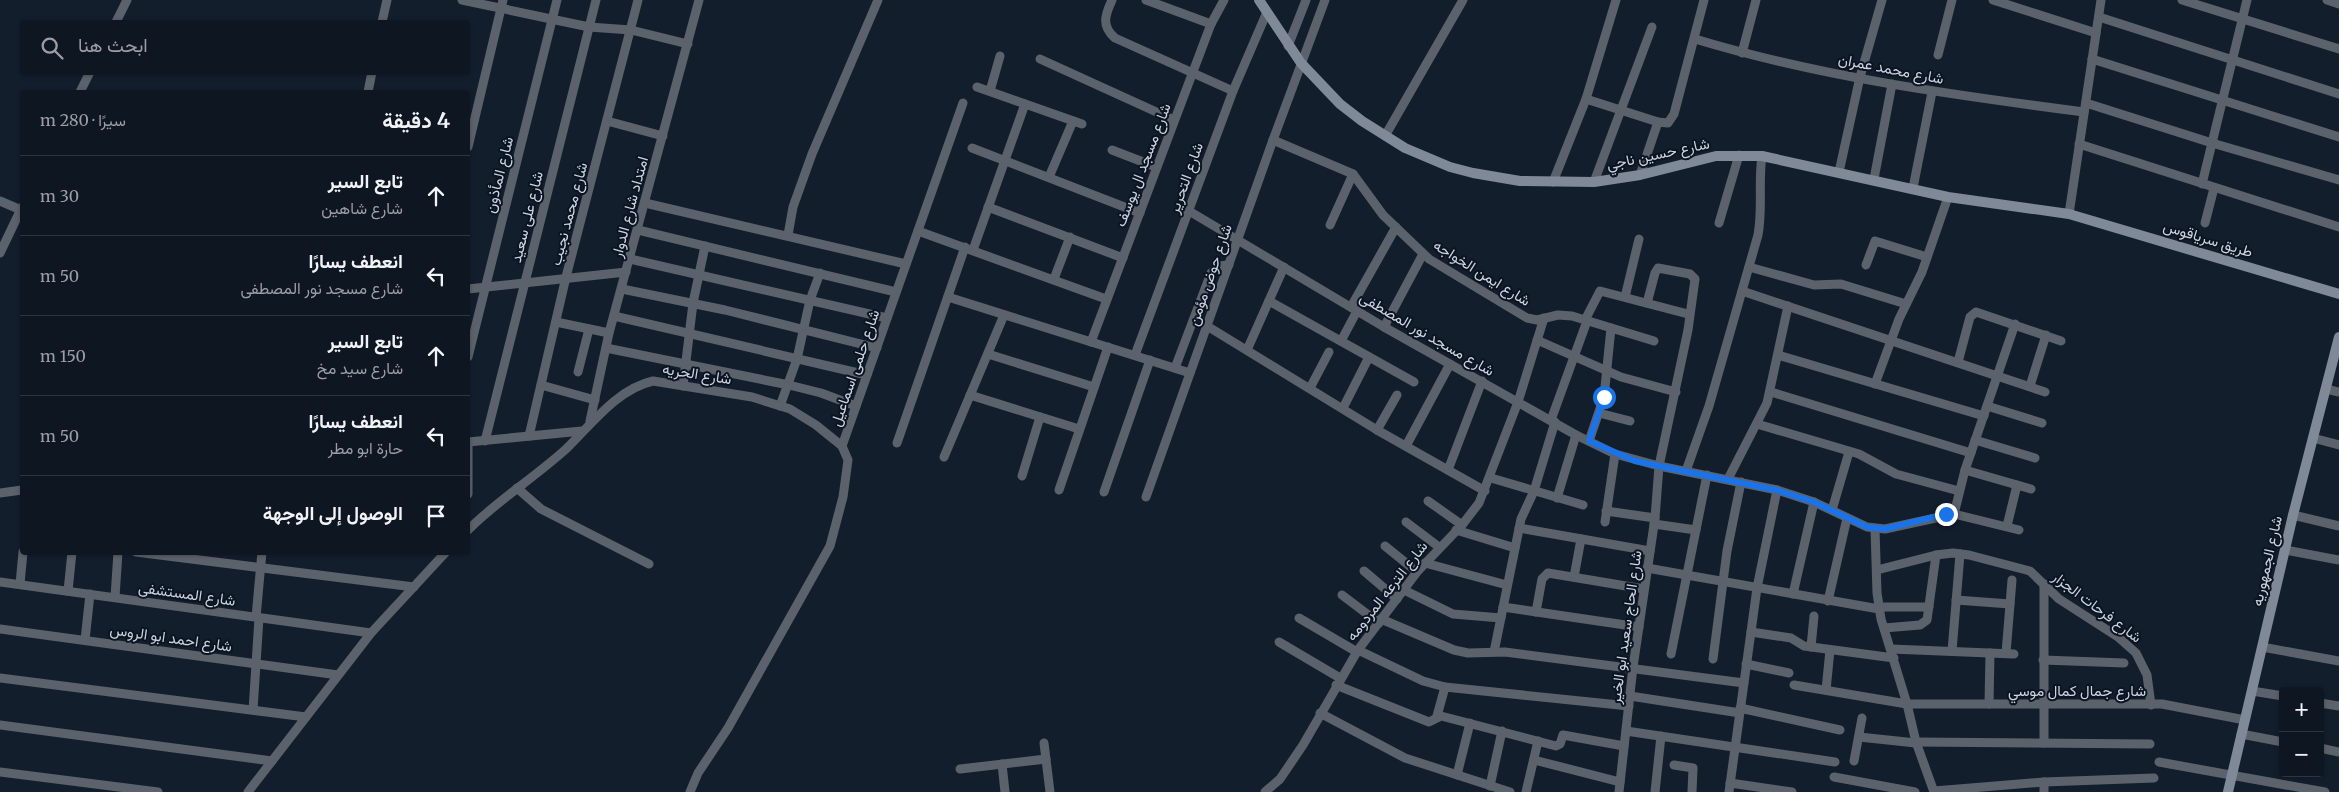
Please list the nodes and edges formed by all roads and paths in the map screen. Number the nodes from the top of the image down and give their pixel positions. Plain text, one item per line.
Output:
1 (127, 0) edge
2 (387, 0) edge
3 (462, 0) edge
4 (557, 0) edge
5 (596, 0) edge
6 (638, 0) edge
7 (699, 0) edge
8 (878, 0) edge
9 (1112, 0) edge
10 (1146, 0) edge
11 (1224, 0) edge
12 (1259, 0) edge
13 (1306, 0) edge
14 (1325, 0) edge
15 (1463, 0) edge
16 (1616, 0) edge
17 (1704, 0) edge
18 (1756, 0) edge
19 (1882, 0) edge
20 (1952, 0) edge
21 (1993, 0) edge
22 (2101, 0) edge
23 (2182, 0) edge
24 (2247, 0) edge
25 (2327, 0) edge
26 (2011, 3) edge
27 (2339, 4) edge
28 (502, 5) edge
29 (1267, 12) junction
30 (2098, 17) junction
31 (2243, 18) junction
32 (117, 20) edge
33 (382, 20) edge
34 (552, 20) junction
35 (1211, 24) junction
36 (589, 27) junction
37 (1652, 27) dead end
38 (631, 30) junction
39 (2096, 34) junction
40 (1695, 38) junction
41 (688, 44) junction
42 (1288, 46) junction
43 (2339, 49) edge
44 (1742, 53) junction
45 (1938, 55) dead end
46 (1000, 56) dead end
47 (2092, 58) junction
48 (1040, 59) dead end
49 (2233, 60) junction
50 (1301, 63) junction
51 (1192, 72) junction
52 (88, 75) edge
53 (371, 75) edge
54 (1860, 77) junction
55 (1892, 84) junction
56 (977, 87) dead end
57 (81, 90) edge
58 (368, 90) edge
59 (1233, 90) junction
60 (990, 91) junction
61 (1932, 92) junction
62 (2339, 94) edge
63 (1586, 99) junction
64 (2223, 100) junction
65 (963, 103) dead end
66 (1025, 104) junction
67 (2085, 107) junction
68 (1621, 110) junction
69 (1174, 120) junction
70 (1072, 121) junction
71 (607, 122) junction
72 (1658, 122) junction
73 (1082, 124) dead end
74 (663, 136) junction
75 (1385, 136) junction
76 (2339, 137) edge
77 (470, 139) edge
78 (1273, 140) junction
79 (2080, 144) junction
80 (2212, 144) junction
81 (972, 148) dead end
82 (1112, 150) dead end
83 (1739, 155) junction
84 (1762, 156) junction
85 (1005, 161) junction
86 (1156, 167) junction
87 (1839, 172) junction
88 (1353, 174) junction
89 (1640, 175) junction
90 (1049, 177) junction
91 (1874, 180) junction
92 (2339, 180) edge
93 (1553, 182) junction
94 (1594, 182) junction
95 (2202, 184) junction
96 (1913, 188) junction
97 (2214, 188) junction
98 (1948, 196) junction
99 (0, 201) edge
100 (645, 203) junction
101 (20, 207) edge
102 (988, 207) junction
103 (1189, 211) junction
104 (20, 212) edge
105 (1140, 213) junction
106 (2069, 214) junction
107 (1719, 223) dead end
108 (2205, 223) dead end
109 (1330, 225) dead end
110 (1396, 227) junction
111 (2339, 228) edge
112 (638, 230) junction
113 (918, 231) junction
114 (788, 234) junction
115 (1070, 237) junction
116 (1238, 239) junction
117 (1639, 239) dead end
118 (705, 246) junction
119 (969, 249) junction
120 (0, 253) edge
121 (1424, 254) junction
122 (1123, 258) junction
123 (1927, 258) junction
124 (630, 260) junction
125 (906, 264) junction
126 (1229, 265) junction
127 (1866, 265) dead end
128 (1284, 267) junction
129 (1749, 267) junction
130 (626, 272) junction
131 (820, 273) junction
132 (698, 274) junction
133 (566, 278) junction
134 (1054, 279) junction
135 (525, 282) junction
136 (486, 287) junction
137 (470, 289) edge
138 (622, 289) junction
139 (1742, 291) junction
140 (896, 292) junction
141 (2339, 294) edge
142 (948, 297) junction
143 (1625, 298) junction
144 (1106, 299) junction
145 (810, 300) junction
146 (1269, 301) junction
147 (693, 303) junction
148 (1646, 303) junction
149 (1906, 304) junction
150 (1788, 306) junction
151 (1354, 309) junction
152 (1004, 314) junction
153 (1688, 314) junction
154 (614, 316) junction
155 (887, 318) junction
156 (1544, 318) junction
157 (1586, 320) junction
158 (556, 322) junction
159 (2014, 324) junction
160 (1207, 326) junction
161 (1384, 327) junction
162 (1611, 328) junction
163 (589, 329) junction
164 (802, 329) junction
165 (610, 333) junction
166 (689, 333) junction
167 (2046, 335) junction
168 (1537, 340) junction
169 (1891, 340) junction
170 (1341, 341) junction
171 (1654, 341) dead end
172 (2061, 341) dead end
173 (1091, 342) junction
174 (2338, 342) edge
175 (1108, 347) junction
176 (606, 348) junction
177 (876, 348) junction
178 (470, 349) edge
179 (1247, 350) junction
180 (1329, 352) dead end
181 (988, 354) junction
182 (1135, 355) junction
183 (1778, 355) junction
184 (1574, 356) junction
185 (1369, 357) junction
186 (797, 359) junction
187 (1150, 360) junction
188 (1958, 362) junction
189 (686, 363) junction
190 (1450, 364) junction
191 (1175, 368) junction
192 (1606, 371) junction
193 (578, 372) dead end
194 (1190, 372) junction
195 (1997, 375) junction
196 (867, 376) junction
197 (1482, 381) junction
198 (1414, 382) dead end
199 (788, 384) junction
200 (1875, 384) junction
201 (541, 385) junction
202 (683, 386) junction
203 (2030, 386) junction
204 (1094, 387) junction
205 (1310, 388) junction
206 (2326, 389) junction
207 (1676, 392) junction
208 (1771, 392) junction
209 (2045, 392) dead end
210 (2339, 392) edge
211 (970, 395) junction
212 (1397, 395) dead end
213 (595, 400) junction
214 (1518, 402) junction
215 (780, 406) junction
216 (856, 406) junction
217 (1987, 406) junction
218 (1343, 408) junction
219 (1599, 413) junction
220 (1984, 416) junction
221 (1040, 417) junction
222 (1553, 421) junction
223 (1630, 421) dead end
224 (590, 422) junction
225 (2042, 423) dead end
226 (1757, 424) junction
227 (1079, 429) junction
228 (582, 430) junction
229 (1378, 430) junction
230 (1576, 435) junction
231 (529, 436) junction
232 (2313, 438) junction
233 (1975, 440) junction
234 (485, 441) junction
235 (1589, 441) junction
236 (470, 442) edge
237 (897, 443) dead end
238 (2339, 445) edge
239 (842, 446) junction
240 (1406, 446) junction
241 (1849, 452) junction
242 (1970, 453) junction
243 (1615, 454) junction
244 (944, 457) dead end
245 (2035, 458) dead end
246 (1658, 466) junction
247 (1448, 470) junction
248 (1965, 470) junction
249 (1686, 471) junction
250 (1022, 476) dead end
251 (1707, 476) junction
252 (1490, 478) junction
253 (1728, 479) junction
254 (1741, 482) junction
255 (2017, 485) junction
256 (517, 488) junction
257 (2032, 489) dead end
258 (20, 490) edge
259 (1059, 490) dead end
260 (1776, 490) junction
261 (1485, 491) junction
262 (1534, 491) junction
263 (1959, 491) junction
264 (1104, 492) dead end
265 (0, 493) edge
266 (1146, 497) dead end
267 (1557, 498) junction
268 (1428, 500) dead end
269 (1814, 502) junction
270 (1584, 505) dead end
271 (1832, 510) junction
272 (1606, 511) junction
273 (1954, 514) junction
274 (2293, 515) junction
275 (1846, 518) junction
276 (1654, 521) junction
277 (1406, 522) dead end
278 (1605, 522) dead end
279 (2007, 526) junction
280 (2339, 526) edge
281 (470, 528) edge
282 (1459, 528) junction
283 (1519, 528) junction
284 (1875, 529) junction
285 (1696, 530) junction
286 (2019, 530) dead end
287 (1581, 539) junction
288 (1385, 546) dead end
289 (1439, 547) junction
290 (1515, 548) junction
291 (1650, 550) junction
292 (2285, 550) junction
293 (1960, 554) junction
294 (23, 555) edge
295 (72, 555) edge
296 (118, 555) edge
297 (185, 555) edge
298 (262, 555) edge
299 (443, 555) edge
300 (1936, 555) junction
301 (216, 557) edge
302 (2339, 560) edge
303 (1425, 563) junction
304 (649, 564) dead end
305 (261, 567) junction
306 (1647, 568) junction
307 (1877, 570) junction
308 (1364, 571) dead end
309 (1417, 572) junction
310 (1687, 575) junction
311 (1574, 577) junction
312 (2012, 580) dead end
313 (0, 582) edge
314 (1724, 582) junction
315 (20, 584) junction
316 (2044, 584) junction
317 (1508, 585) junction
318 (414, 587) junction
319 (1757, 588) junction
320 (1644, 589) junction
321 (1404, 590) junction
322 (68, 591) junction
323 (90, 594) junction
324 (1793, 594) junction
325 (1342, 595) dead end
326 (115, 597) junction
327 (1397, 599) junction
328 (1956, 600) junction
329 (1828, 601) junction
330 (2010, 604) junction
331 (1503, 607) junction
332 (1929, 607) junction
333 (1879, 608) junction
334 (1536, 612) junction
335 (1814, 616) dead end
336 (258, 617) junction
337 (1299, 618) dead end
338 (1501, 618) junction
339 (1380, 621) junction
340 (1639, 627) junction
341 (1884, 628) junction
342 (0, 629) edge
343 (1751, 632) junction
344 (371, 633) junction
345 (85, 640) junction
346 (1279, 642) dead end
347 (2262, 646) junction
348 (1811, 647) junction
349 (1830, 650) junction
350 (1358, 651) junction
351 (1952, 651) junction
352 (1494, 652) junction
353 (1892, 653) junction
354 (1990, 653) junction
355 (1671, 654) dead end
356 (1713, 659) dead end
357 (2043, 660) junction
358 (2339, 662) edge
359 (2124, 663) dead end
360 (256, 664) junction
361 (1746, 664) junction
362 (1633, 667) junction
363 (1789, 673) dead end
364 (338, 675) junction
365 (0, 678) edge
366 (1338, 681) junction
367 (1744, 683) junction
368 (1794, 685) dead end
369 (1445, 687) junction
370 (1826, 690) junction
371 (2252, 691) junction
372 (2279, 695) edge
373 (1629, 701) junction
374 (1907, 704) junction
375 (1989, 704) junction
376 (2151, 704) junction
377 (2324, 704) edge
378 (2042, 705) junction
379 (2339, 706) edge
380 (253, 710) junction
381 (1740, 710) junction
382 (1320, 713) junction
383 (1437, 716) junction
384 (306, 717) junction
385 (1862, 718) dead end
386 (2245, 720) junction
387 (1470, 723) junction
388 (0, 725) edge
389 (1840, 730) dead end
390 (1502, 731) junction
391 (1626, 731) junction
392 (2241, 734) junction
393 (1661, 736) junction
394 (1859, 736) junction
395 (1538, 741) junction
396 (2279, 741) edge
397 (1044, 743) dead end
398 (1916, 743) junction
399 (2044, 743) junction
400 (2150, 744) dead end
401 (1624, 746) junction
402 (1735, 747) junction
403 (2324, 749) edge
404 (2339, 752) edge
405 (1046, 760) junction
406 (1534, 760) junction
407 (272, 761) junction
408 (1854, 761) dead end
409 (1835, 762) dead end
410 (2160, 762) dead end
411 (1002, 764) junction
412 (1674, 765) dead end
413 (960, 769) dead end
414 (0, 772) edge
415 (1457, 775) junction
416 (2231, 776) junction
417 (1834, 778) dead end
418 (2154, 778) dead end
419 (2044, 782) junction
420 (1490, 786) junction
421 (1619, 787) edge
422 (1729, 787) edge
423 (1934, 791) edge
424 (158, 792) edge
425 (248, 792) edge
426 (690, 792) edge
427 (1005, 792) edge
428 (1050, 792) edge
429 (1265, 792) edge
430 (1510, 792) edge
431 (1526, 792) edge
432 (1655, 792) edge
433 (1692, 792) edge
434 (1792, 792) edge
435 (1915, 792) edge
436 (2044, 792) edge
437 (2228, 792) edge
438 (2325, 792) edge

1 - 32 street
2 - 33 street
3 - 28 street
4 - 34 street, شارع المأذون
5 - 36 street, شارع على سعيد
6 - 38 street, شارع محمد نجيب
7 - 41 street, امتداد شارع الدوار
8 - 114 street
9 - 51 street
10 - 35 street
11 - 35 street, شارع مسجد ال يوسف
12 - 29 street, شارع حسين ناجي
13 - 42 street
14 - 50 street, شارع حوض مؤمن
15 - 75 street
16 - 63 street
17 - 40 street
18 - 44 street
19 - 54 street
20 - 45 street
21 - 26 street
22 - 30 street
23 - 31 street
24 - 31 street
25 - 27 street
26 - 39 street
28 - 34 street
28 - 77 street
29 - 42 street, شارع حسين ناجي
29 - 59 street, شارع التحرير
30 - 39 street
30 - 49 street
31 - 43 street
31 - 49 street
34 - 36 street
34 - 136 street, شارع المأذون
35 - 51 street, شارع مسجد ال يوسف
36 - 38 street
36 - 135 street, شارع على سعيد
37 - 68 street
38 - 41 street
38 - 71 street, شارع محمد نجيب
39 - 47 street
40 - 44 street, شارع محمد عمران
40 - 72 street
41 - 74 street, امتداد شارع الدوار
42 - 50 street, شارع حسين ناجي
44 - 54 street, شارع محمد عمران
46 - 60 street
47 - 64 street
47 - 67 street
48 - 69 street
49 - 62 street
49 - 64 street
50 - 75 street, شارع حسين ناجي
50 - 78 street, شارع حوض مؤمن
51 - 59 street
51 - 69 street, شارع مسجد ال يوسف
52 - 57 street
53 - 58 street
54 - 55 street, شارع محمد عمران
54 - 87 street
55 - 61 street, شارع محمد عمران
55 - 91 street
56 - 60 street
59 - 103 street, شارع التحرير
60 - 66 street
61 - 67 street, شارع محمد عمران
61 - 96 street
63 - 68 street
63 - 93 street
64 - 76 street
64 - 80 street
65 - 113 street, شارع حلمى اسماعيل
66 - 70 street
66 - 85 street
67 - 79 street
67 - 80 street, شارع محمد عمران
68 - 72 street
68 - 94 street
69 - 86 street, شارع مسجد ال يوسف
70 - 73 street
70 - 90 street
71 - 74 street
71 - 133 street, شارع محمد نجيب
72 - 89 street
74 - 100 street, امتداد شارع الدوار
75 - 93 street, شارع حسين ناجي
78 - 88 street
78 - 116 street, شارع حوض مؤمن
79 - 95 street
79 - 106 street
80 - 92 street, شارع محمد عمران
80 - 95 street
81 - 85 street
82 - 86 street
83 - 84 street, شارع حسين ناجي
83 - 89 street, شارع حسين ناجي
83 - 107 street
84 - 87 street, شارع حسين ناجي
84 - 129 street
85 - 90 street
85 - 102 street
86 - 105 street, شارع مسجد ال يوسف
87 - 91 street, شارع حسين ناجي
88 - 109 street
88 - 110 street, شارع ايمن الخواجه
89 - 94 street, شارع حسين ناجي
90 - 105 street
91 - 96 street, شارع حسين ناجي
93 - 94 street, شارع حسين ناجي
95 - 97 street
96 - 98 street, شارع حسين ناجي
97 - 108 street
97 - 111 street
98 - 106 street, شارع حسين ناجي
98 - 123 street
99 - 101 street
100 - 112 street, امتداد شارع الدوار
100 - 114 street
102 - 115 street
102 - 119 street
103 - 116 street, شارع مسجد نور المصطفى
103 - 182 street, شارع التحرير
104 - 120 street
105 - 122 street, شارع مسجد ال يوسف
106 - 141 street, طريق سرياقوس
110 - 121 street, شارع ايمن الخواجه
110 - 151 street
112 - 118 street
112 - 124 street, امتداد شارع الدوار
113 - 119 street
113 - 125 street, شارع حلمى اسماعيل
114 - 125 street
115 - 122 street
115 - 134 street
116 - 126 street, شارع حوض مؤمن
116 - 128 street, شارع مسجد نور المصطفى
117 - 143 street
118 - 131 street
118 - 132 street
119 - 134 street
119 - 142 street
121 - 156 street, شارع ايمن الخواجه
121 - 161 street
122 - 144 street, شارع مسجد ال يوسف
123 - 127 street
123 - 149 street
124 - 130 street, امتداد شارع الدوار
124 - 132 street
125 - 140 street, شارع حلمى اسماعيل
126 - 160 street, شارع حوض مؤمن
126 - 191 street
128 - 146 street
128 - 151 street, شارع مسجد نور المصطفى
129 - 139 street
129 - 149 street
130 - 133 street
130 - 138 street, امتداد شارع الدوار
131 - 140 street
131 - 145 street
132 - 145 street
132 - 147 street
133 - 135 street
133 - 158 street, شارع محمد نجيب
134 - 144 street
135 - 136 street
135 - 234 street, شارع على سعيد
136 - 137 street
136 - 178 street, شارع المأذون
138 - 147 street
138 - 154 street, امتداد شارع الدوار
139 - 150 street
139 - 249 street
140 - 155 street, شارع حلمى اسماعيل
142 - 152 street
142 - 237 street
143 - 148 street
143 - 157 street
144 - 173 street, شارع مسجد ال يوسف
145 - 155 street
145 - 164 street
146 - 170 street
146 - 179 street
147 - 164 street
147 - 166 street
148 - 153 street
148 - 153 street, شارع الحاج سعيد ابو الخير
149 - 169 street
150 - 169 street
150 - 183 street
151 - 161 street, شارع مسجد نور المصطفى
151 - 170 street
152 - 173 street
152 - 181 street
153 - 207 street, شارع الحاج سعيد ابو الخير
154 - 165 street, امتداد شارع الدوار
154 - 166 street
155 - 177 street, شارع حلمى اسماعيل
156 - 157 street, شارع ايمن الخواجه
156 - 168 street, شارع الترعه المردومه
157 - 162 street, شارع ايمن الخواجه
157 - 184 street
158 - 163 street
158 - 201 street, شارع محمد نجيب
159 - 167 street
159 - 188 street
159 - 195 street
160 - 179 street
160 - 194 street, شارع حوض مؤمن
161 - 190 street, شارع مسجد نور المصطفى
162 - 171 street, شارع ايمن الخواجه
162 - 192 street
163 - 165 street
163 - 193 street
164 - 177 street
164 - 186 street
165 - 176 street, امتداد شارع الدوار
166 - 186 street
166 - 189 street
167 - 172 street
167 - 203 street
168 - 184 street
168 - 214 street, شارع الترعه المردومه
169 - 188 street
169 - 200 street
170 - 185 street
173 - 175 street
174 - 206 street, شارع الجمهوريه
175 - 182 street
175 - 204 street
176 - 189 street
176 - 213 street, امتداد شارع الدوار
177 - 196 street, شارع حلمى اسماعيل
179 - 205 street
180 - 205 street
181 - 204 street
181 - 211 street
182 - 187 street
183 - 200 street
183 - 208 street
184 - 192 street
184 - 222 street
185 - 198 street
185 - 218 street
186 - 196 street
186 - 199 street
187 - 191 street
187 - 264 street
188 - 195 street
189 - 199 street
189 - 202 street
190 - 197 street, شارع مسجد نور المصطفى
190 - 240 street
191 - 194 street
192 - 207 street
192 - 219 street
194 - 266 street, شارع حوض مؤمن
195 - 203 street
195 - 217 street
196 - 216 street, شارع حلمى اسماعيل
197 - 214 street, شارع مسجد نور المصطفى
197 - 247 street
199 - 215 street
199 - 216 street
200 - 220 street
201 - 213 street
201 - 231 street, شارع محمد نجيب
202 - 215 street, شارع الحريه
202 - 224 street, شارع الحريه
203 - 209 street
204 - 227 street
205 - 218 street
206 - 210 street
206 - 232 street, شارع الجمهوريه
207 - 246 street, شارع الحاج سعيد ابو الخير
208 - 226 street
208 - 242 street
211 - 221 street
211 - 244 street
212 - 229 street
213 - 224 street, امتداد شارع الدوار
214 - 222 street, شارع مسجد نور المصطفى
214 - 252 street, شارع الترعه المردومه
215 - 239 street, شارع الحريه
216 - 239 street, شارع حلمى اسماعيل
217 - 220 street
217 - 225 street
218 - 229 street
219 - 223 street
219 - 235 street
220 - 233 street
221 - 227 street
221 - 250 street
222 - 230 street, شارع مسجد نور المصطفى
222 - 262 street
224 - 228 street, شارع الحريه
226 - 241 street
226 - 253 street
227 - 259 street
228 - 231 street
228 - 256 street, شارع الحريه
229 - 240 street
230 - 235 street, شارع مسجد نور المصطفى
230 - 267 street
231 - 234 street
232 - 238 street
232 - 274 street, شارع الجمهوريه
233 - 242 street
233 - 245 street
234 - 236 street
235 - 243 street, شارع مسجد نور المصطفى
239 - 426 street, شارع حلمى اسماعيل
240 - 247 street
241 - 263 street
241 - 271 street
242 - 248 street
243 - 246 street, شارع مسجد نور المصطفى
243 - 272 street
246 - 249 street, شارع مسجد نور المصطفى
246 - 276 street, شارع الحاج سعيد ابو الخير
247 - 261 street
248 - 255 street
248 - 263 street
249 - 251 street, شارع مسجد نور المصطفى
251 - 253 street, شارع مسجد نور المصطفى
251 - 285 street
252 - 261 street, شارع الترعه المردومه
252 - 262 street
253 - 254 street, شارع مسجد نور المصطفى
254 - 260 street, شارع مسجد نور المصطفى
254 - 314 street
255 - 257 street
255 - 279 street
256 - 281 street, شارع الحريه
256 - 304 street
258 - 265 street
260 - 269 street, شارع مسجد نور المصطفى
260 - 319 street
261 - 282 street, شارع الترعه المردومه
262 - 267 street
262 - 283 street
263 - 273 street
267 - 270 street
268 - 282 street
269 - 271 street, شارع مسجد نور المصطفى
269 - 324 street
271 - 275 street, شارع مسجد نور المصطفى
272 - 276 street
272 - 278 street
273 - 279 street
273 - 284 street
274 - 280 street
274 - 292 street, شارع الجمهوريه
275 - 284 street, شارع مسجد نور المصطفى
275 - 329 street
276 - 285 street
276 - 291 street, شارع الحاج سعيد ابو الخير
277 - 289 street
279 - 286 street
282 - 289 street, شارع الترعه المردومه
282 - 290 street
283 - 287 street
283 - 290 street
284 - 307 street
285 - 310 street
287 - 291 street
287 - 311 street
288 - 309 street
289 - 303 street, شارع الترعه المردومه
290 - 317 street
291 - 306 street, شارع الحاج سعيد ابو الخير
292 - 302 street
292 - 347 street, شارع الجمهوريه
293 - 300 street, شارع فرحات الجزار
293 - 316 street, شارع فرحات الجزار
293 - 328 street
294 - 315 street
295 - 322 street
296 - 326 street
297 - 301 street
298 - 305 street
299 - 318 street
300 - 307 street, شارع فرحات الجزار
300 - 332 street
301 - 305 street
303 - 309 street, شارع الترعه المردومه
303 - 317 street
305 - 318 street
305 - 336 street
306 - 310 street
306 - 320 street, شارع الحاج سعيد ابو الخير
307 - 333 street
308 - 327 street
309 - 321 street, شارع الترعه المردومه
310 - 314 street
310 - 355 street
311 - 320 street
311 - 334 street
312 - 330 street
313 - 315 street, شارع المستشفى
314 - 319 street
314 - 356 street
315 - 322 street, شارع المستشفى
316 - 357 street
316 - 376 street, شارع فرحات الجزار
317 - 331 street
318 - 344 street
319 - 324 street
319 - 343 street
320 - 340 street, شارع الحاج سعيد ابو الخير
321 - 327 street, شارع الترعه المردومه
321 - 338 street
322 - 323 street, شارع المستشفى
323 - 326 street, شارع المستشفى
323 - 345 street
324 - 329 street
325 - 339 street
326 - 336 street, شارع المستشفى
327 - 339 street, شارع الترعه المردومه
328 - 330 street
328 - 351 street
329 - 333 street
330 - 354 street
331 - 334 street
331 - 338 street
332 - 333 street
332 - 341 street
333 - 341 street
334 - 340 street
335 - 348 street
336 - 344 street, شارع المستشفى
336 - 360 street
337 - 350 street
338 - 352 street
339 - 350 street, شارع الترعه المردومه
339 - 352 street
340 - 362 street, شارع الحاج سعيد ابو الخير
341 - 353 street
342 - 345 street, شارع احمد ابو الروس
343 - 348 street
343 - 361 street
344 - 364 street
345 - 360 street, شارع احمد ابو الروس
346 - 366 street
347 - 358 street
347 - 371 street, شارع الجمهوريه
348 - 349 street
349 - 353 street
349 - 370 street
350 - 366 street, شارع الترعه المردومه
350 - 369 street
351 - 353 street
351 - 354 street
352 - 362 street
353 - 374 street
354 - 375 street
357 - 359 street
357 - 378 street
360 - 364 street, شارع احمد ابو الروس
360 - 380 street
361 - 363 street
361 - 367 street
362 - 367 street
362 - 373 street, شارع الحاج سعيد ابو الخير
364 - 384 street
365 - 380 street
366 - 382 street, شارع الترعه المردومه
366 - 383 street
367 - 381 street
368 - 370 street, شارع جمال كمال موسي
369 - 373 street
369 - 383 street
370 - 374 street, شارع جمال كمال موسي
371 - 372 street
371 - 386 street, شارع الجمهوريه
373 - 381 street
373 - 391 street, شارع الحاج سعيد ابو الخير
374 - 375 street, شارع جمال كمال موسي
374 - 398 street
375 - 378 street, شارع جمال كمال موسي
376 - 378 street, شارع جمال كمال موسي
376 - 386 street, شارع جمال كمال موسي
377 - 379 street
378 - 399 street
380 - 384 street
381 - 389 street
381 - 402 street
382 - 415 street
382 - 429 street, شارع الترعه المردومه
383 - 387 street
384 - 407 street
385 - 394 street
386 - 392 street, شارع الجمهوريه
387 - 390 street
387 - 415 street
388 - 407 street
390 - 395 street
390 - 420 street
391 - 393 street
391 - 401 street, شارع الحاج سعيد ابو الخير
392 - 396 street
392 - 416 street, شارع الجمهوريه
393 - 402 street
393 - 432 street
394 - 398 street
394 - 408 street
395 - 401 street
395 - 406 street
397 - 405 street
398 - 399 street
398 - 423 street
399 - 400 street
401 - 421 street, شارع الحاج سعيد ابو الخير
402 - 409 street
402 - 422 street
403 - 404 street
405 - 411 street
405 - 428 street
406 - 421 street
406 - 431 street
407 - 425 street
410 - 416 street
411 - 413 street
411 - 427 street
412 - 433 street
414 - 424 street
415 - 420 street
416 - 437 street, شارع الجمهوريه
416 - 438 street
417 - 435 street
418 - 419 street
419 - 423 street
419 - 436 street
420 - 430 street
422 - 434 street

